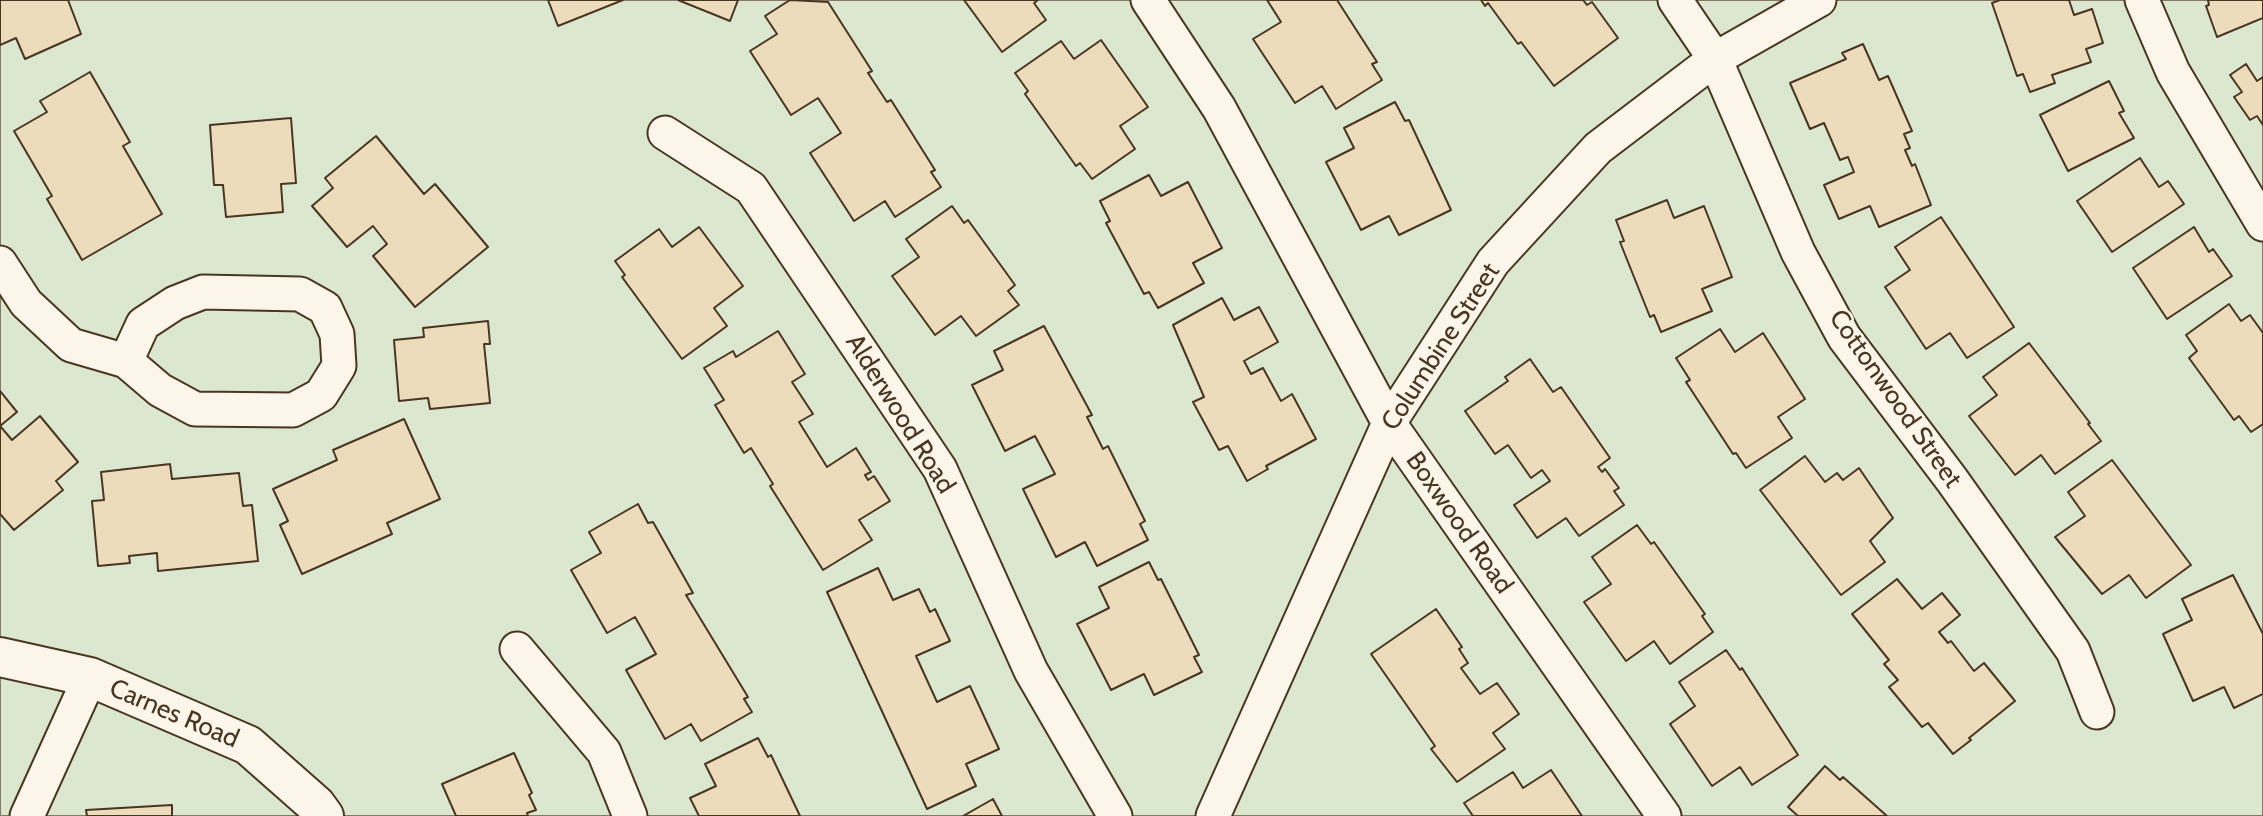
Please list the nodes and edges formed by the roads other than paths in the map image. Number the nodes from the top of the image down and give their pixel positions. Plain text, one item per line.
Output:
1 (1148, 0) edge
2 (1675, 0) edge
3 (1819, 0) edge
4 (2142, 0) edge
5 (1715, 59) junction
6 (665, 133) dead end
7 (2263, 224) edge
8 (0, 263) edge
9 (126, 360) junction
10 (1389, 423) junction
11 (517, 649) dead end
12 (0, 657) edge
13 (90, 677) junction
14 (2097, 712) dead end
15 (27, 816) edge
16 (324, 816) edge
17 (630, 816) edge
18 (1115, 816) edge
19 (1213, 816) edge
20 (1664, 816) edge

1 - 10 street, Boxwood Road
2 - 5 street, Cottonwood Street
3 - 5 street, Columbine Street
4 - 7 street
5 - 10 street, Columbine Street
5 - 14 street, Cottonwood Street
6 - 18 street, Alderwood Road
8 - 9 street
9 - 9 street
10 - 19 street, Columbine Street
10 - 20 street, Boxwood Road
11 - 17 street
12 - 13 street, Carnes Road
13 - 15 street
13 - 16 street, Carnes Road

